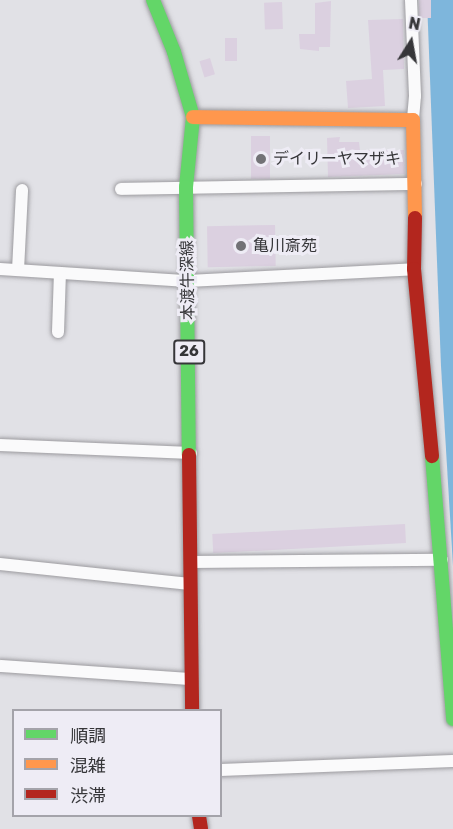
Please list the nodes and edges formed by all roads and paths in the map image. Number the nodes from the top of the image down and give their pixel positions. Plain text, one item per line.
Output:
1 (153, 0) edge
2 (411, 0) edge
3 (193, 117) junction
4 (413, 120) junction
5 (416, 184) junction
6 (186, 187) junction
7 (121, 189) dead end
8 (22, 190) dead end
9 (0, 269) edge
10 (414, 269) junction
11 (18, 270) junction
12 (60, 273) junction
13 (188, 281) junction
14 (58, 332) dead end
15 (0, 445) edge
16 (191, 453) junction
17 (442, 560) junction
18 (190, 562) junction
19 (0, 564) edge
20 (190, 584) junction
21 (0, 666) edge
22 (191, 680) junction
23 (192, 709) edge
24 (453, 719) edge
25 (453, 761) edge
26 (222, 770) edge

1 - 3 street, 本渡牛深線 / 26
2 - 4 street
3 - 4 street
3 - 6 street, 本渡牛深線 / 26
4 - 5 street
5 - 6 street
5 - 10 street
6 - 7 street
6 - 13 street, 本渡牛深線 / 26
8 - 11 street
9 - 11 street
10 - 13 street
10 - 17 street
11 - 12 street
12 - 13 street
12 - 14 street
13 - 16 street, 本渡牛深線 / 26
15 - 16 street
16 - 18 street, 本渡牛深線 / 26
17 - 18 street
17 - 24 street
18 - 20 street, 本渡牛深線 / 26
19 - 20 street
20 - 22 street, 本渡牛深線 / 26
21 - 22 street
22 - 23 street, 本渡牛深線 / 26
25 - 26 street

